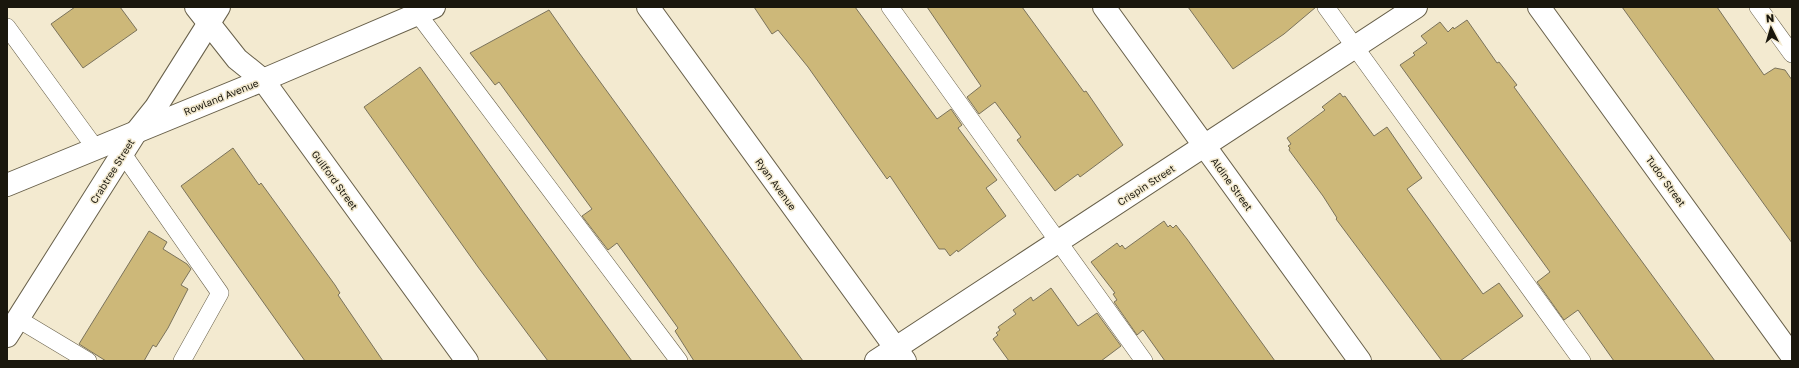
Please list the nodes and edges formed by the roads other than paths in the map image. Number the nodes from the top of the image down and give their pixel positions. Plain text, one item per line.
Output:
1 (648, 7) edge
2 (890, 7) edge
3 (1104, 7) edge
4 (1326, 7) edge
5 (1416, 7) edge
6 (1539, 7) edge
7 (1758, 7) edge
8 (426, 10) edge
9 (207, 13) edge
10 (7, 27) edge
11 (1356, 46) junction
12 (1792, 54) edge
13 (263, 80) junction
14 (136, 132) junction
15 (1205, 146) junction
16 (96, 149) junction
17 (123, 154) junction
18 (7, 185) edge
19 (1059, 242) junction
20 (12, 328) edge
21 (900, 354) edge
22 (1792, 356) edge
23 (88, 361) edge
24 (182, 361) edge
25 (467, 361) edge
26 (678, 361) edge
27 (876, 361) edge
28 (1144, 361) edge
29 (1360, 361) edge
30 (1582, 361) edge

1 - 21 street, Ryan Avenue
2 - 19 lane
3 - 15 street, Aldine Street
4 - 11 lane
5 - 11 street, Crispin Street
6 - 22 street, Tudor Street
7 - 12 lane
8 - 13 street, Rowland Avenue
8 - 26 lane
9 - 13 street, Guilford Street
9 - 14 street, Crabtree Street
10 - 16 lane
11 - 15 street, Crispin Street
11 - 30 lane
13 - 14 street, Rowland Avenue
13 - 25 street, Guilford Street
14 - 16 street, Rowland Avenue
14 - 17 street, Crabtree Street
15 - 19 street, Crispin Street
15 - 29 street, Aldine Street
16 - 18 street, Rowland Avenue
17 - 20 street, Crabtree Street
17 - 24 lane
19 - 21 street, Crispin Street
19 - 28 lane
20 - 23 lane
21 - 27 street, Crispin Street

